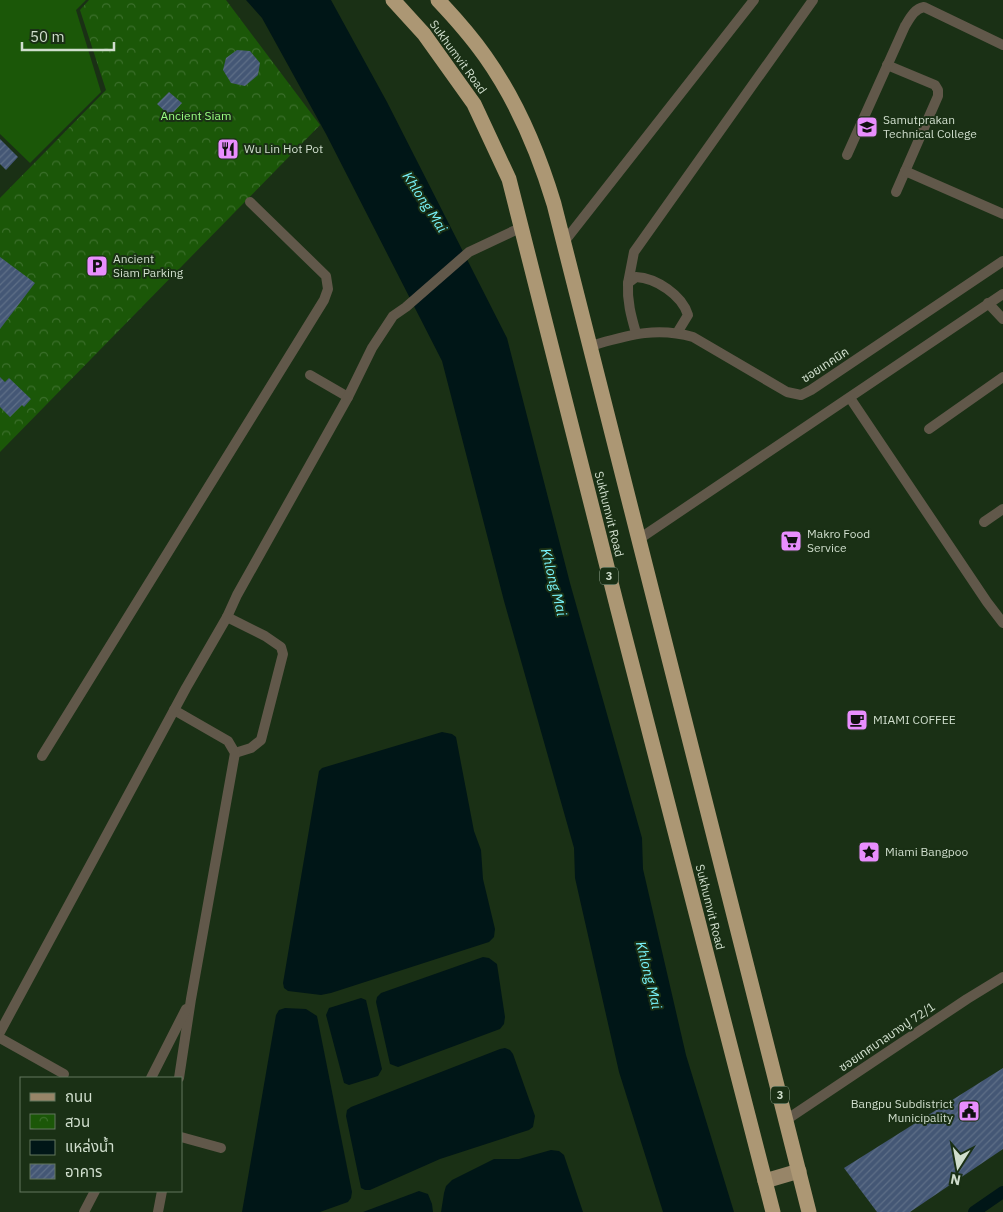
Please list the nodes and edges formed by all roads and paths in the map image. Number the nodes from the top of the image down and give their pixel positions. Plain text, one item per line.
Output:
1 (394, 0) edge
2 (438, 0) edge
3 (754, 0) edge
4 (813, 0) edge
5 (921, 4) edge
6 (1003, 44) edge
7 (887, 65) junction
8 (846, 155) dead end
9 (905, 171) junction
10 (896, 192) dead end
11 (250, 202) dead end
12 (1003, 214) edge
13 (522, 227) junction
14 (564, 242) junction
15 (1003, 261) edge
16 (628, 283) junction
17 (1003, 294) edge
18 (988, 303) junction
19 (1003, 319) edge
20 (677, 332) junction
21 (636, 333) junction
22 (590, 346) junction
23 (310, 375) dead end
24 (1003, 377) edge
25 (348, 396) junction
26 (850, 398) junction
27 (929, 429) dead end
28 (1003, 509) edge
29 (984, 522) dead end
30 (639, 539) junction
31 (228, 617) junction
32 (1003, 622) edge
33 (174, 710) junction
34 (235, 752) junction
35 (42, 756) dead end
36 (1003, 977) edge
37 (191, 999) junction
38 (0, 1032) edge
39 (0, 1038) edge
40 (64, 1074) dead end
41 (152, 1077) edge
42 (179, 1077) edge
43 (786, 1120) junction
44 (182, 1137) edge
45 (221, 1148) dead end
46 (799, 1171) junction
47 (765, 1181) junction
48 (94, 1192) edge
49 (162, 1192) edge
50 (84, 1212) edge
51 (158, 1212) edge
52 (773, 1212) edge
53 (809, 1212) edge

1 - 13 highway, Sukhumvit Road / 3
2 - 14 highway, Sukhumvit Road / 3
3 - 14 street
4 - 16 street
5 - 6 street
5 - 7 street
7 - 8 street
7 - 9 street
9 - 10 street
9 - 12 street
11 - 35 street
13 - 25 street
13 - 47 highway, Sukhumvit Road / 3
14 - 22 highway, Sukhumvit Road / 3
15 - 20 street, ซอยเทคนิค
16 - 20 street
16 - 21 street
17 - 18 street
18 - 19 street
18 - 26 street
20 - 21 street, ซอยเทคนิค
21 - 22 street, ซอยเทคนิค
22 - 30 highway, Sukhumvit Road / 3
23 - 25 street
24 - 27 street
25 - 31 street
26 - 30 street
26 - 32 street
28 - 29 street
30 - 43 highway, Sukhumvit Road / 3
31 - 33 street
31 - 34 street
33 - 34 street
33 - 38 street
34 - 37 street
36 - 43 street, ซอยเทศบาลบางปู 72/1
37 - 41 street
37 - 42 street
39 - 40 street
43 - 46 highway, Sukhumvit Road / 3
44 - 45 street
46 - 47 main road
46 - 53 highway, Sukhumvit Road / 3
47 - 52 highway, Sukhumvit Road / 3
48 - 50 street
49 - 51 street

